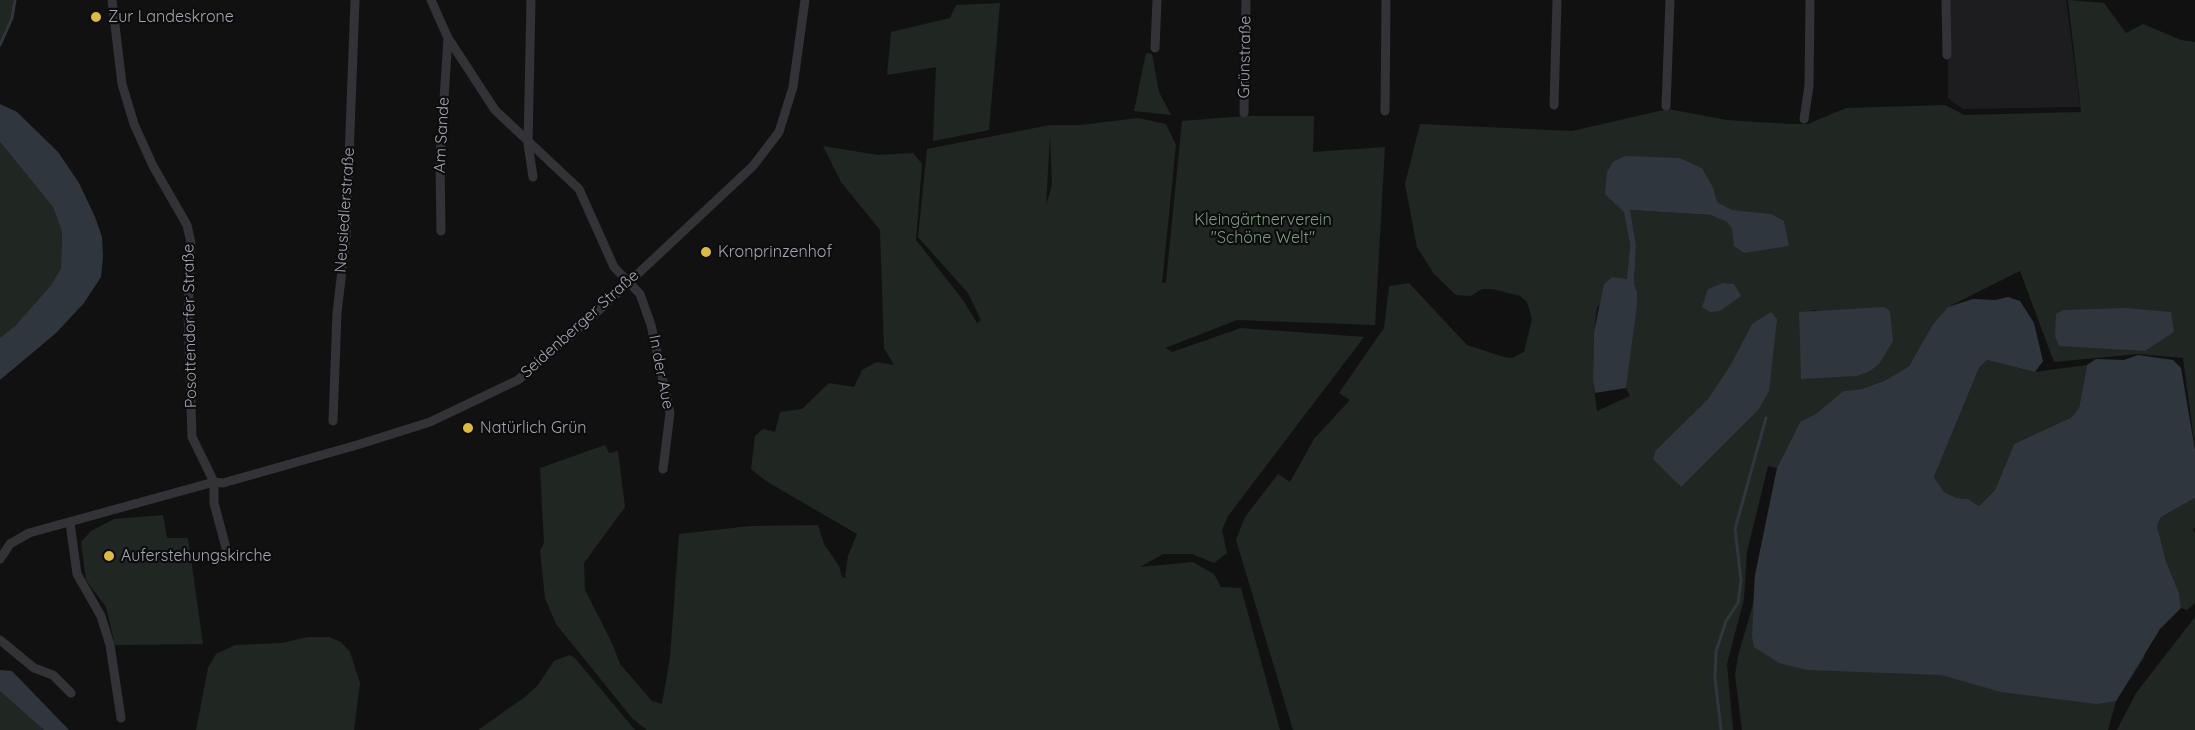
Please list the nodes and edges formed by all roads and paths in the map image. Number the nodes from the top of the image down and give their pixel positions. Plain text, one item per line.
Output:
1 (112, 0) edge
2 (355, 0) edge
3 (431, 0) edge
4 (531, 0) edge
5 (805, 0) edge
6 (1156, 0) edge
7 (1246, 0) edge
8 (1386, 0) edge
9 (1557, 0) edge
10 (1670, 0) edge
11 (1810, 0) edge
12 (1946, 0) edge
13 (448, 38) junction
14 (1155, 48) dead end
15 (1947, 56) dead end
16 (1554, 105) dead end
17 (1666, 106) dead end
18 (1385, 111) dead end
19 (1244, 113) dead end
20 (1804, 119) dead end
21 (528, 144) junction
22 (533, 177) dead end
23 (441, 231) dead end
24 (630, 281) junction
25 (333, 421) dead end
26 (663, 469) dead end
27 (214, 482) junction
28 (70, 523) junction
29 (226, 548) dead end
30 (0, 559) edge
31 (0, 640) edge
32 (71, 693) dead end
33 (121, 718) dead end

1 - 27 street, Posottendorfer Straße
2 - 25 street, Neusiedlerstraße
3 - 13 street, Am Sande
4 - 21 street
5 - 24 street, Seidenberger Straße
6 - 14 street
7 - 19 street, Grünstraße
8 - 18 street
9 - 16 street
10 - 17 street
11 - 20 street
12 - 15 street
13 - 21 street, Am Sande
13 - 23 street, Am Sande
21 - 22 street
21 - 24 street, In der Aue
24 - 26 street, In der Aue
24 - 27 street, Seidenberger Straße
27 - 28 street, Seidenberger Straße
27 - 29 street
28 - 30 street, Seidenberger Straße
28 - 33 street
31 - 32 street

